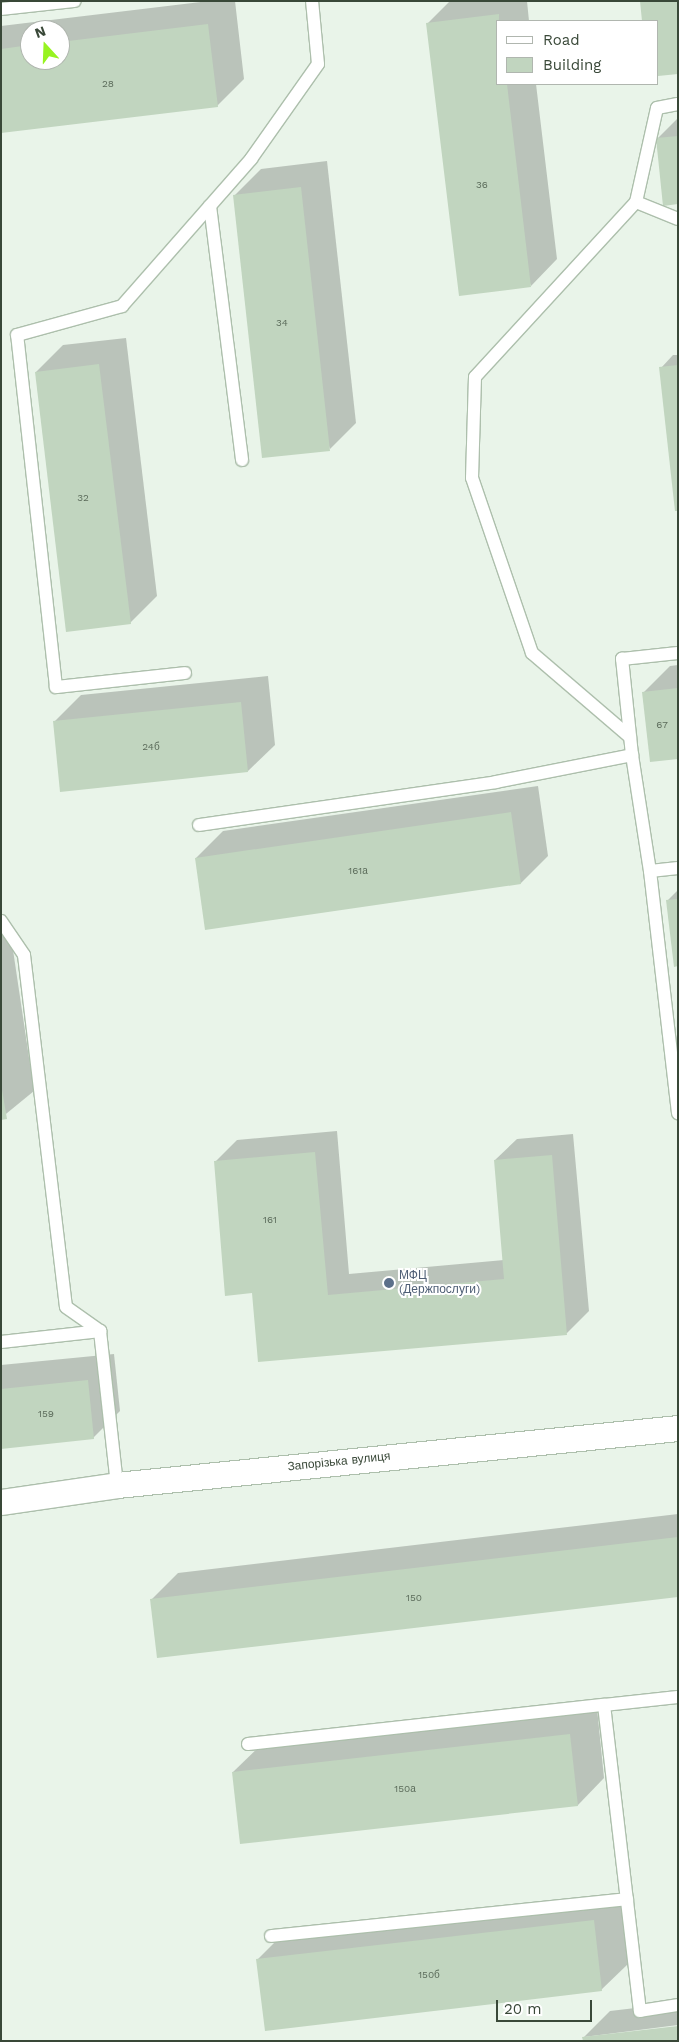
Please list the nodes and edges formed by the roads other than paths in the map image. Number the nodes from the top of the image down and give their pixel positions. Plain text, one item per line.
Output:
1 (75, 1) edge
2 (312, 1) edge
3 (1, 10) edge
4 (678, 104) edge
5 (636, 202) junction
6 (210, 206) junction
7 (678, 218) edge
8 (242, 460) dead end
9 (678, 653) edge
10 (185, 673) dead end
11 (630, 737) junction
12 (632, 755) junction
13 (199, 825) dead end
14 (678, 868) edge
15 (650, 871) junction
16 (1, 921) edge
17 (675, 1063) edge
18 (678, 1113) edge
19 (100, 1331) junction
20 (1, 1342) edge
21 (678, 1428) edge
22 (117, 1485) junction
23 (1, 1502) edge
24 (678, 1697) edge
25 (604, 1705) junction
26 (248, 1744) dead end
27 (627, 1900) junction
28 (271, 1936) dead end
29 (678, 2005) edge

1 - 3 lane
2 - 6 lane
4 - 5 lane
5 - 7 lane
5 - 11 lane
6 - 8 lane
6 - 10 lane
9 - 11 lane
11 - 12 lane
12 - 13 lane
12 - 15 lane
14 - 15 lane
15 - 17 lane
16 - 19 lane
17 - 18 lane
19 - 20 lane
19 - 22 lane
21 - 22 street, Запорізька вулиця
22 - 23 street, Запорізька вулиця
24 - 25 lane
25 - 26 lane
25 - 27 lane
27 - 28 lane
27 - 29 lane

